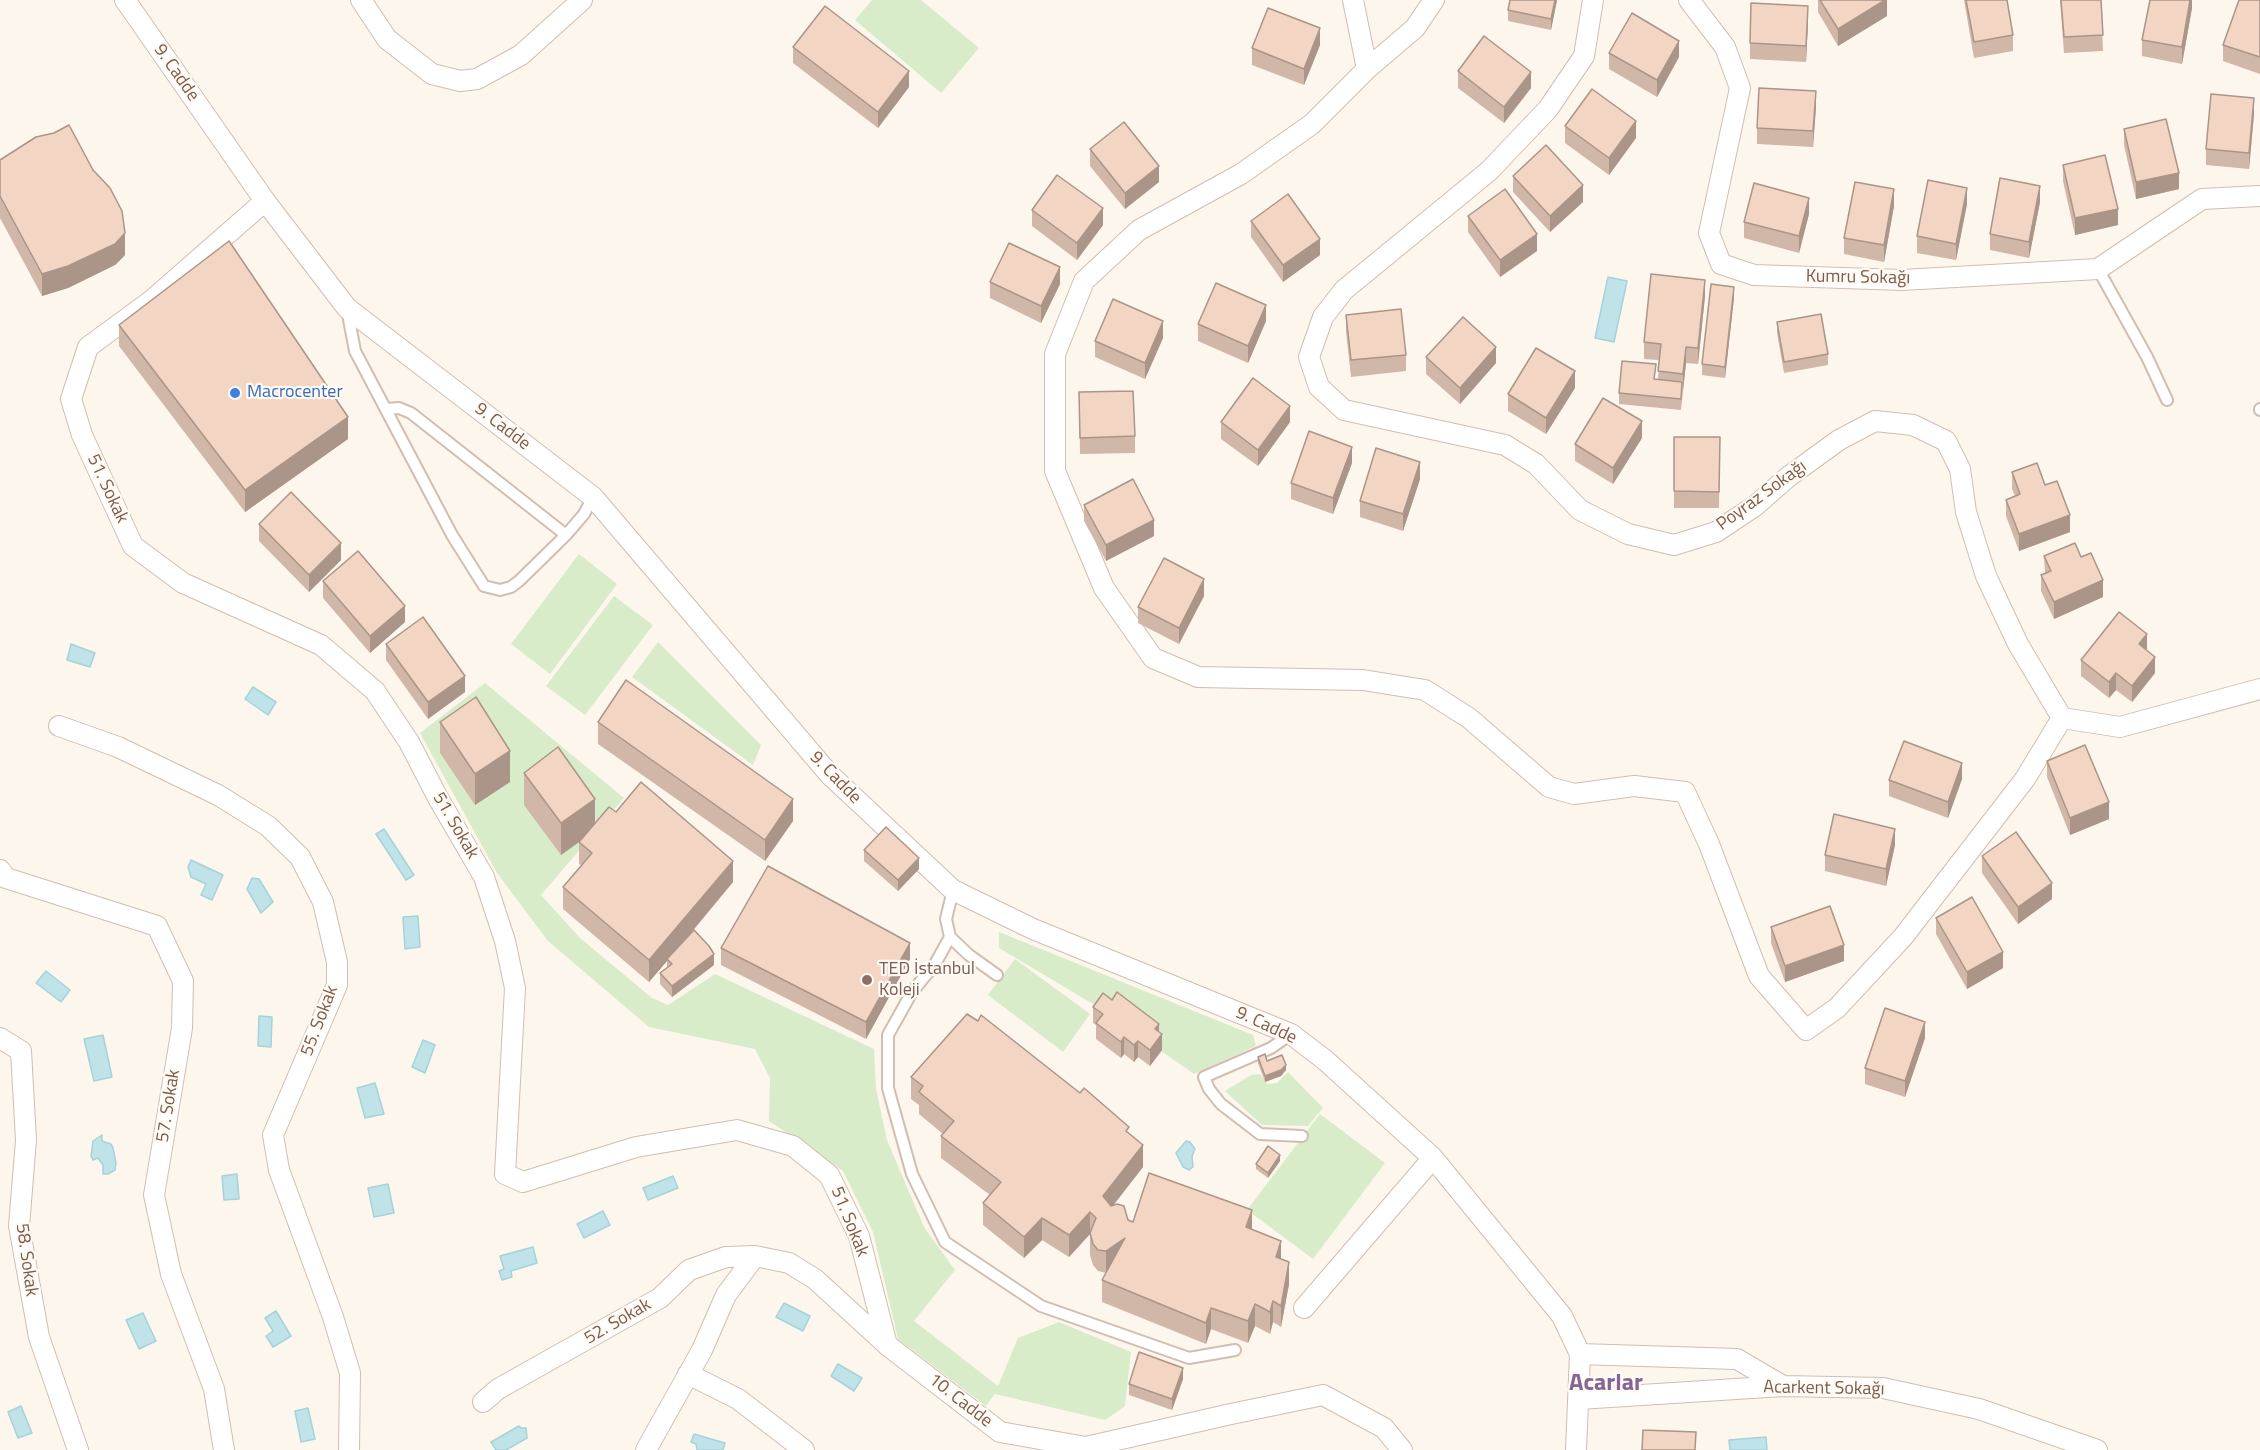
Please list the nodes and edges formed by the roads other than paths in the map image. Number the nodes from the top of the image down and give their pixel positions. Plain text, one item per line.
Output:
1 (125, 0) edge
2 (361, 0) edge
3 (582, 0) edge
4 (1353, 0) edge
5 (1434, 0) edge
6 (1593, 0) edge
7 (1689, 0) edge
8 (1367, 69) junction
9 (2260, 196) edge
10 (265, 201) junction
11 (2098, 269) junction
12 (347, 308) junction
13 (2167, 400) dead end
14 (386, 409) junction
15 (593, 497) junction
16 (566, 536) junction
17 (2260, 689) edge
18 (2062, 718) junction
19 (59, 726) dead end
20 (0, 870) edge
21 (953, 890) junction
22 (950, 937) junction
23 (997, 975) dead end
24 (1291, 1034) junction
25 (0, 1038) edge
26 (1302, 1136) dead end
27 (1433, 1158) junction
28 (755, 1256) junction
29 (1304, 1308) dead end
30 (887, 1345) junction
31 (1236, 1350) dead end
32 (1580, 1354) junction
33 (688, 1374) junction
34 (1783, 1386) junction
35 (1579, 1399) junction
36 (483, 1402) dead end
37 (78, 1450) edge
38 (224, 1450) edge
39 (349, 1450) edge
40 (646, 1450) edge
41 (804, 1450) edge
42 (1402, 1450) edge
43 (1576, 1450) edge
44 (2097, 1450) edge

1 - 10 street, 9. Cadde
2 - 3 street
4 - 8 street
5 - 8 street
6 - 18 street, Poyraz Sokağı
7 - 11 street, Kumru Sokağı
8 - 18 street
9 - 11 street
10 - 12 street, 9. Cadde
10 - 30 street, 51. Sokak
11 - 13 lane
12 - 14 lane
12 - 15 street, 9. Cadde
14 - 16 lane
14 - 16 lane
15 - 16 lane
15 - 21 street, 9. Cadde
17 - 18 street
19 - 39 street, 55. Sokak
20 - 38 street, 57. Sokak
21 - 22 lane
21 - 24 street, 9. Cadde
22 - 23 lane
22 - 31 lane
24 - 26 lane
24 - 27 street, 9. Cadde
25 - 37 street, 58. Sokak
27 - 29 street
27 - 32 street, 9. Cadde
28 - 30 street, 10. Cadde
28 - 33 street
28 - 36 street, 52. Sokak
30 - 42 street, 10. Cadde
32 - 34 street
32 - 35 street, 9. Cadde
33 - 40 street
33 - 41 street
34 - 35 street, Acarkent Sokağı
34 - 44 street, Acarkent Sokağı
35 - 43 street, 9. Cadde

